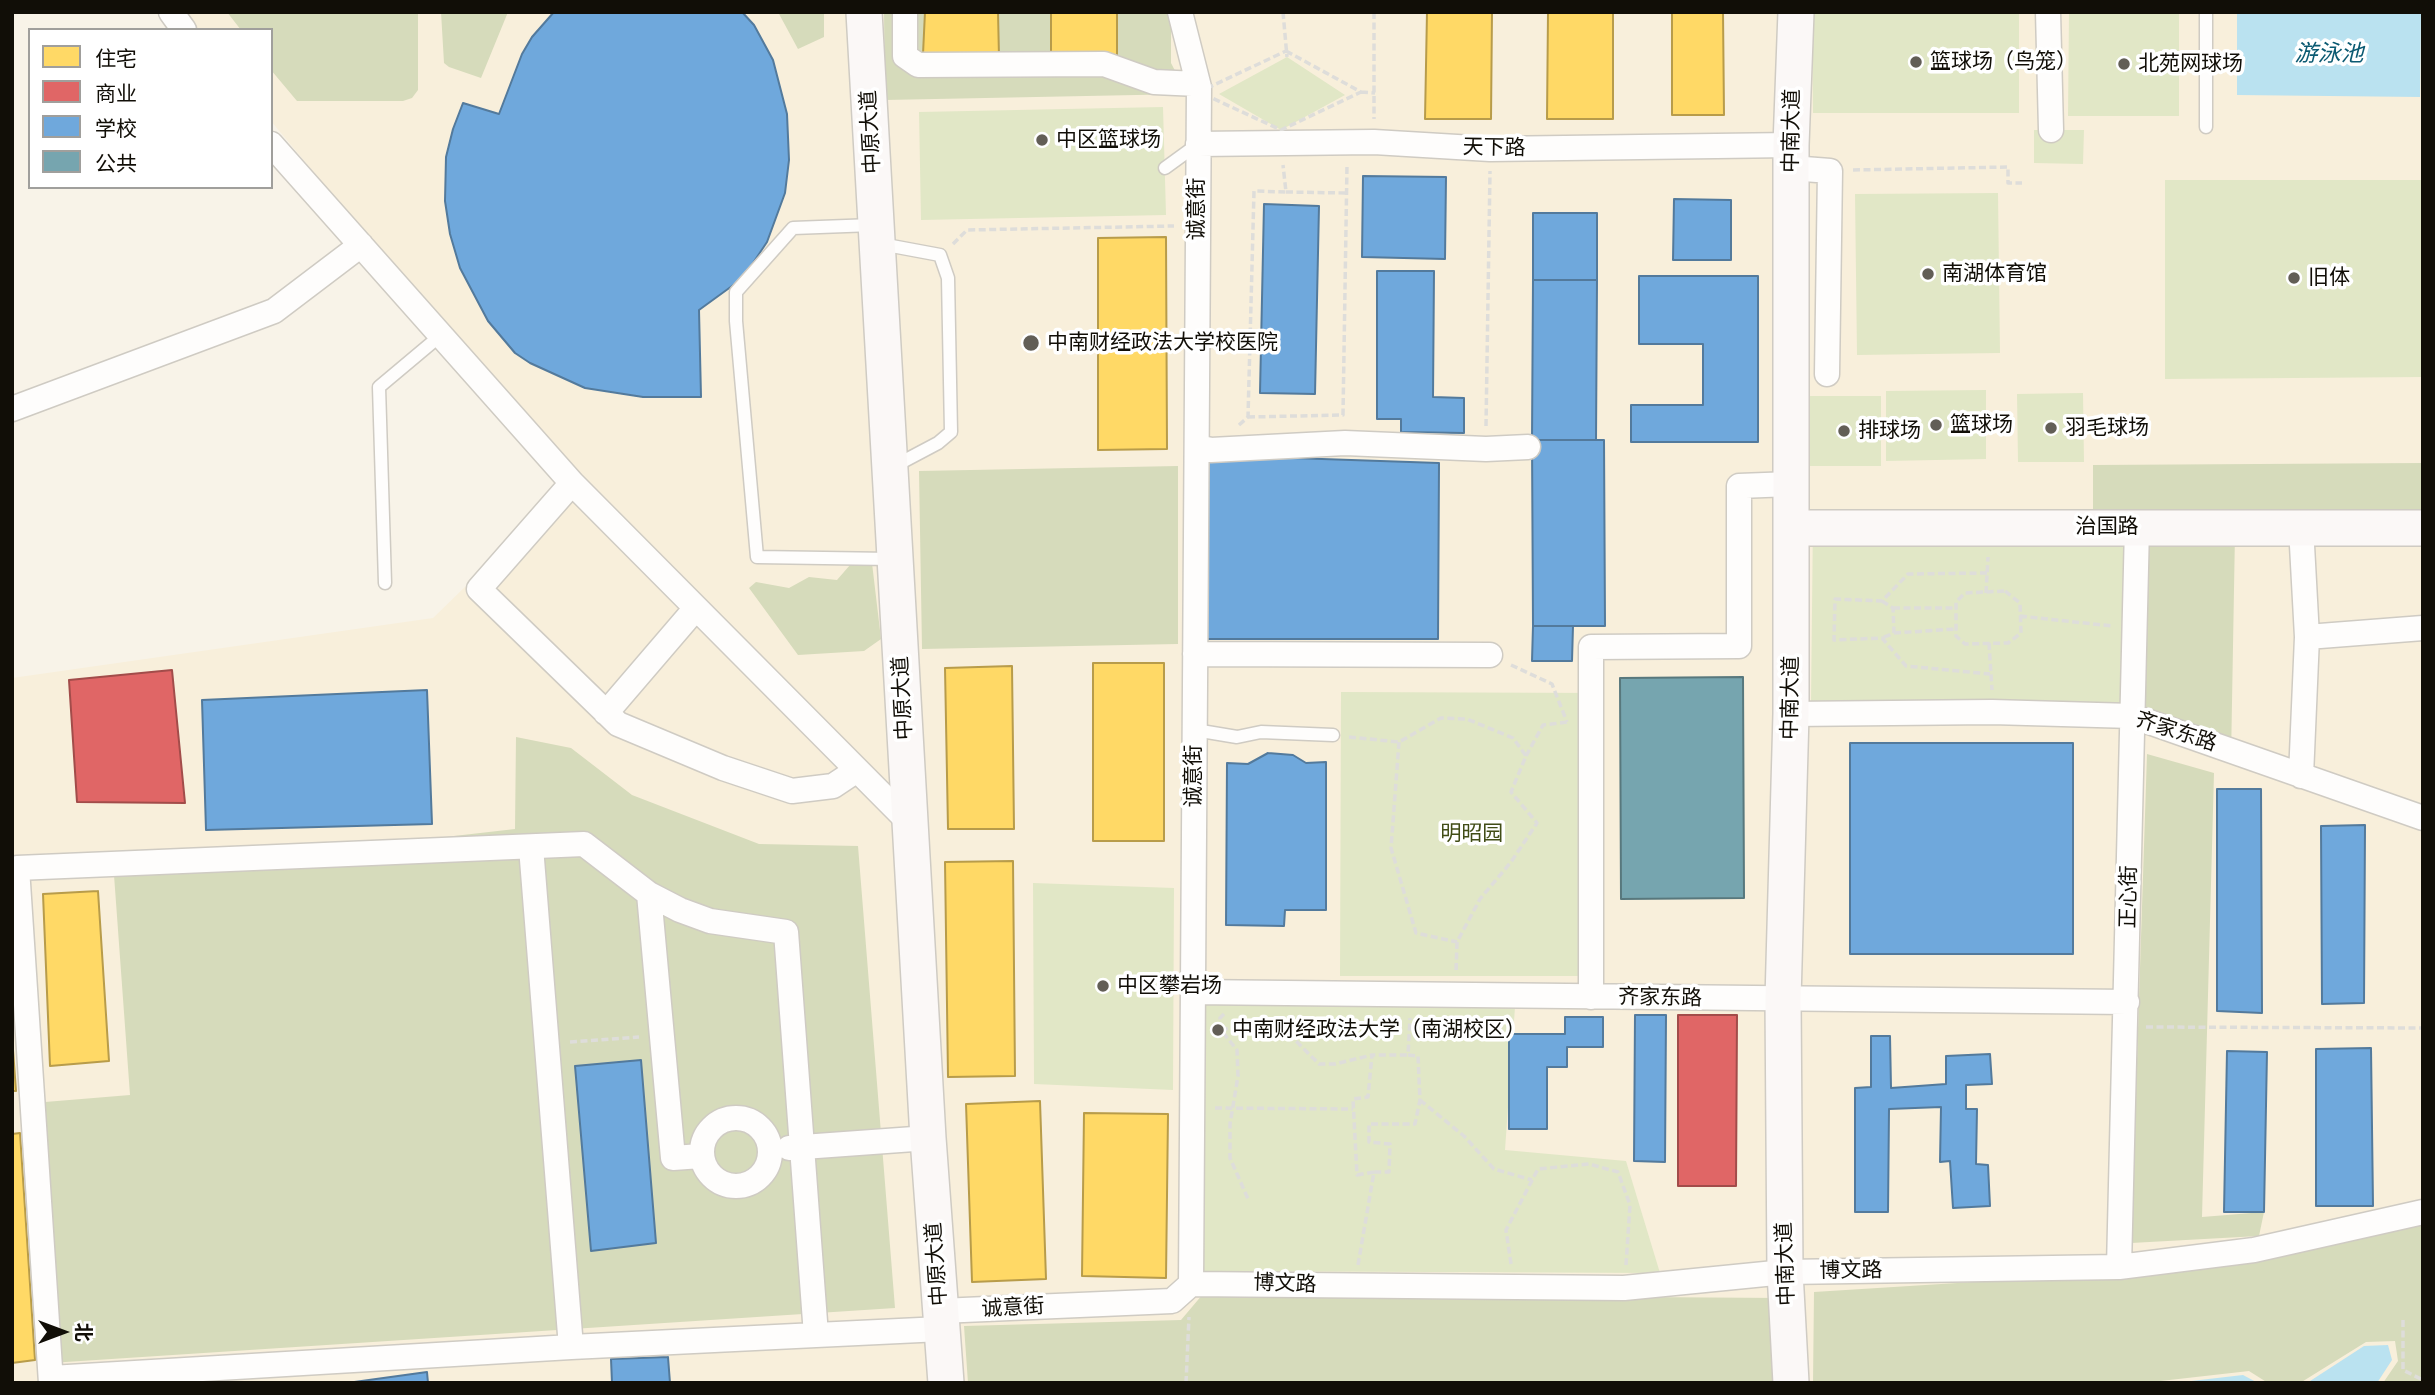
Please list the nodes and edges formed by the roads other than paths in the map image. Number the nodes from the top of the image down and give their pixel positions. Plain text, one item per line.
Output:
1 (171, 12) edge
2 (864, 12) edge
3 (905, 12) edge
4 (1180, 12) edge
5 (1796, 12) edge
6 (2048, 12) edge
7 (2206, 12) edge
8 (183, 28) edge
9 (1198, 88) junction
10 (2206, 127) dead end
11 (2051, 130) dead end
12 (1198, 144) junction
13 (273, 146) edge
14 (1791, 156) junction
15 (1165, 168) dead end
16 (877, 234) junction
17 (361, 245) junction
18 (441, 335) junction
19 (1827, 374) dead end
20 (12, 409) edge
21 (1528, 447) dead end
22 (1204, 449) junction
23 (890, 474) junction
24 (572, 483) junction
25 (1791, 484) junction
26 (2137, 527) junction
27 (2301, 527) junction
28 (1791, 528) junction
29 (2423, 528) edge
30 (895, 560) junction
31 (385, 583) dead end
32 (696, 608) junction
33 (2423, 628) edge
34 (2307, 637) junction
35 (1195, 654) junction
36 (1490, 655) road end
37 (606, 713) junction
38 (1791, 714) junction
39 (2132, 716) junction
40 (1195, 730) junction
41 (1333, 735) road end
42 (857, 770) junction
43 (2301, 776) junction
44 (2423, 818) edge
45 (910, 823) junction
46 (531, 847) junction
47 (649, 894) junction
48 (1193, 992) junction
49 (1591, 997) junction
50 (1783, 999) junction
51 (2127, 1002) junction
52 (928, 1138) junction
53 (802, 1147) junction
54 (770, 1149) junction
55 (701, 1156) junction
56 (2423, 1212) edge
57 (2119, 1266) junction
58 (1785, 1272) junction
59 (1191, 1284) junction
60 (941, 1320) junction
61 (816, 1335) junction
62 (570, 1347) junction
63 (242, 1375) edge
64 (51, 1380) edge
65 (946, 1383) edge
66 (1791, 1383) edge

1 - 8 street
2 - 16 main road, 中原大道
3 - 9 street
4 - 9 street, 诚意街
5 - 14 main road, 中南大道
6 - 11 street
7 - 10 lane
9 - 12 street, 诚意街
12 - 14 street, 天下路
12 - 15 lane
12 - 22 street, 诚意街
13 - 17 street
14 - 19 street, 天下路
14 - 25 main road, 中南大道
16 - 23 main road, 中原大道
16 - 23 lane
16 - 30 lane
17 - 18 street
17 - 20 street
18 - 24 street
18 - 31 lane
21 - 22 street
22 - 35 street, 诚意街
23 - 30 main road, 中原大道
24 - 32 street
24 - 37 street
25 - 28 main road, 中南大道
25 - 49 street
26 - 27 main road, 治国路
26 - 28 main road, 治国路
26 - 39 street, 正心街
27 - 29 main road, 治国路
27 - 34 street
28 - 38 main road, 中南大道
30 - 45 main road, 中原大道
32 - 37 street
32 - 42 street
33 - 34 street
34 - 43 street
35 - 36 street
35 - 40 street, 诚意街
37 - 42 street
38 - 39 street, 齐家东路
38 - 50 main road, 中南大道
39 - 43 street, 齐家东路
39 - 51 street, 正心街
40 - 41 lane
40 - 48 street, 诚意街
42 - 45 street
43 - 44 street, 齐家东路
45 - 52 main road, 中原大道
46 - 47 street
46 - 62 street
46 - 64 street
47 - 53 street
47 - 55 street
48 - 49 street, 齐家东路
48 - 59 street, 诚意街
49 - 50 street, 齐家东路
50 - 51 street, 齐家东路
50 - 58 main road, 中南大道
51 - 57 street, 正心街
52 - 53 street
52 - 60 main road, 中原大道
53 - 54 street
53 - 61 street
54 - 55 street
54 - 55 street
56 - 57 street, 博文路
57 - 58 street, 博文路
58 - 59 street, 博文路
58 - 66 main road, 中南大道
59 - 60 street, 诚意街
60 - 61 street, 诚意街
60 - 65 main road, 中原大道
61 - 62 street, 诚意街
62 - 63 street, 诚意街
63 - 64 street, 诚意街

